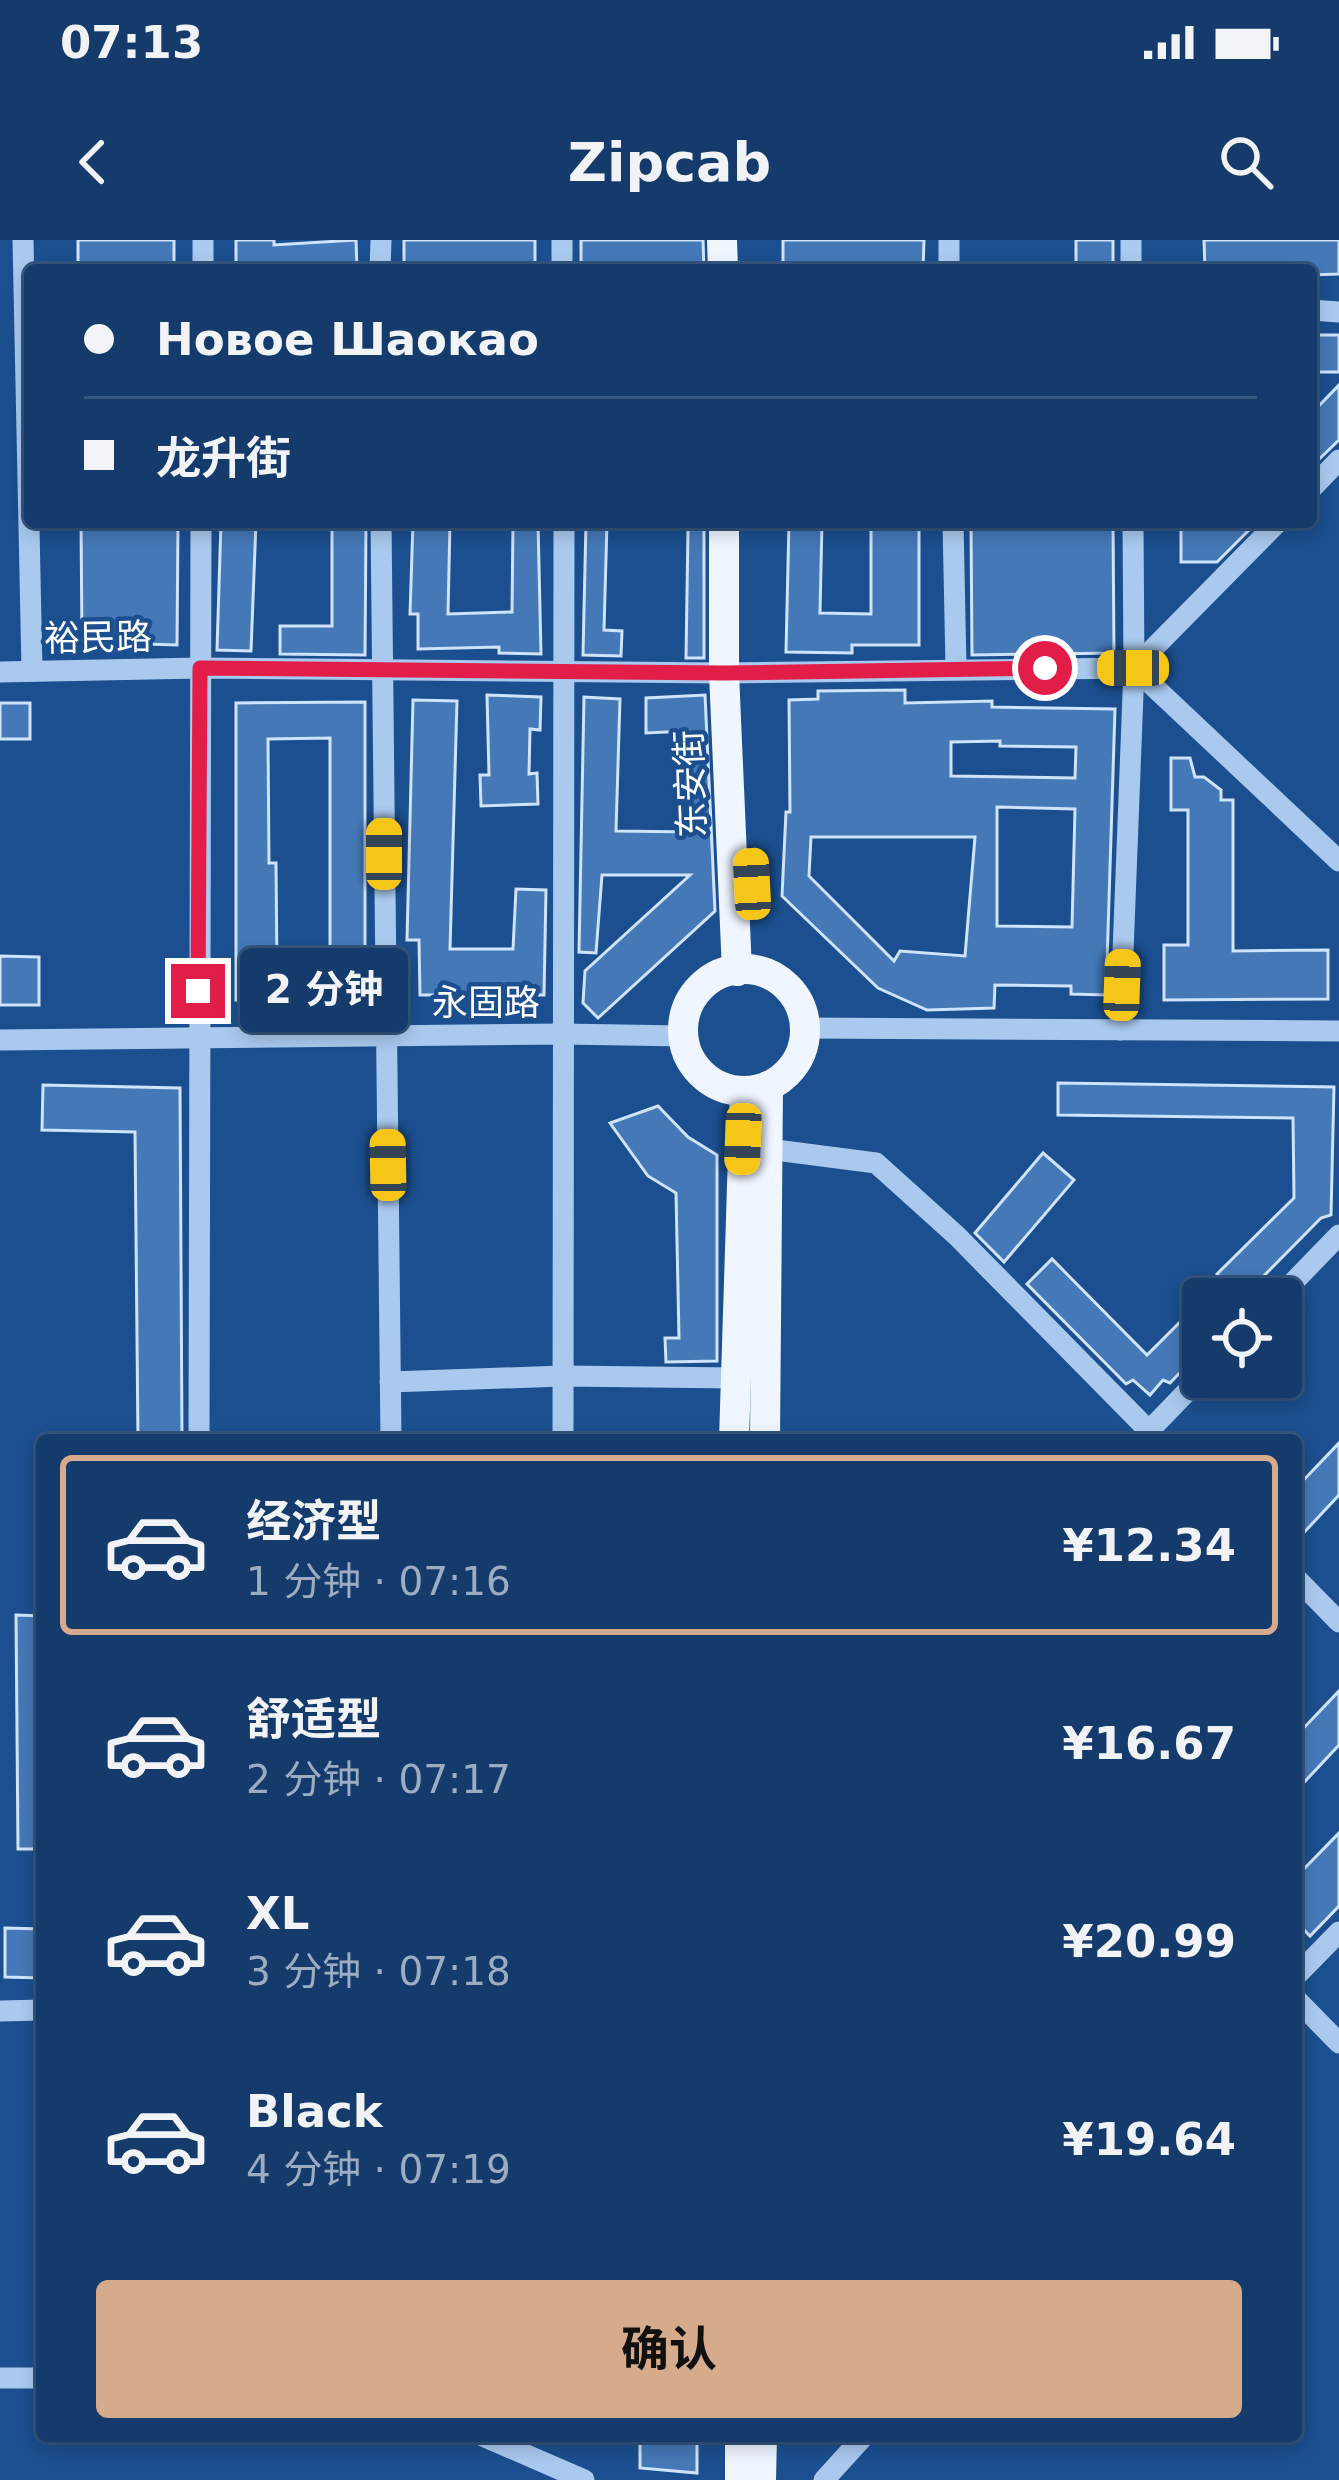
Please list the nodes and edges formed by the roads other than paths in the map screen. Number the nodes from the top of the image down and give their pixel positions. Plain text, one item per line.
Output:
1 (23, 240) edge
2 (24, 288) edge
3 (1339, 460) edge
4 (1317, 482) edge
5 (29, 528) edge
6 (201, 528) edge
7 (381, 528) edge
8 (564, 528) edge
9 (724, 528) edge
10 (739, 528) edge
11 (953, 528) edge
12 (1132, 528) edge
13 (1272, 528) edge
14 (200, 668) junction
15 (956, 668) junction
16 (1133, 668) junction
17 (32, 671) junction
18 (0, 672) edge
19 (382, 672) junction
20 (565, 672) junction
21 (732, 672) junction
22 (1339, 860) edge
23 (747, 970) junction
24 (806, 1028) junction
25 (1120, 1030) junction
26 (1339, 1031) edge
27 (562, 1034) junction
28 (386, 1035) junction
29 (684, 1036) junction
30 (198, 1037) junction
31 (0, 1040) edge
32 (757, 1088) junction
33 (768, 1149) junction
34 (1339, 1235) edge
35 (1297, 1278) edge
36 (563, 1376) junction
37 (736, 1378) junction
38 (390, 1382) junction
39 (1183, 1398) edge
40 (199, 1434) edge
41 (391, 1434) edge
42 (563, 1434) edge
43 (734, 1434) edge
44 (765, 1434) edge
45 (1146, 1434) edge
46 (1152, 1434) edge
47 (1302, 1585) edge
48 (1339, 1622) edge
49 (1339, 1932) edge
50 (1302, 1970) edge
51 (1302, 2005) edge
52 (36, 2010) edge
53 (0, 2011) edge
54 (1339, 2043) edge
55 (0, 2378) edge
56 (36, 2378) edge
57 (497, 2442) edge
58 (740, 2442) edge
59 (762, 2442) edge
60 (859, 2442) edge
61 (584, 2480) edge
62 (740, 2480) edge
63 (761, 2480) edge
64 (824, 2480) edge

1 - 2 street
3 - 4 street
5 - 17 street
6 - 14 street
7 - 19 street
8 - 20 street
9 - 21 main road, 东安街
10 - 21 main road, 东安街
11 - 15 street
12 - 16 street
13 - 16 street
14 - 17 street, 裕民路
14 - 19 street, 裕民路
14 - 30 street
15 - 16 street, 裕民路
15 - 21 street, 裕民路
16 - 22 street
16 - 25 street
17 - 18 street, 裕民路
19 - 20 street, 裕民路
19 - 28 street
20 - 21 street, 裕民路
20 - 27 street
21 - 23 main road, 东安街
23 - 24 main road
23 - 29 main road
24 - 25 street
24 - 32 main road
25 - 26 street
27 - 28 street, 永固路
27 - 29 street, 永固路
27 - 36 street
28 - 30 street, 永固路
28 - 38 street
29 - 32 main road
30 - 31 street, 永固路
30 - 40 street
32 - 33 main road
32 - 37 main road
33 - 44 main road
33 - 45 street
34 - 35 street
36 - 37 street
36 - 38 street
36 - 42 street
37 - 43 main road
38 - 41 street
39 - 46 street
47 - 48 street
49 - 50 street
51 - 54 street
52 - 53 street
55 - 56 street
57 - 61 street
58 - 62 main road
59 - 63 main road
60 - 64 street

